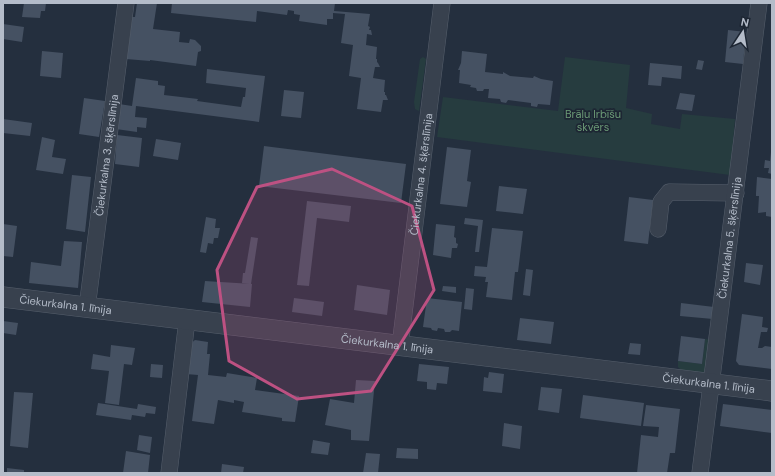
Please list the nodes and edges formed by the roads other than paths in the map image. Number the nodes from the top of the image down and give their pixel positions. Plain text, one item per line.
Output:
1 (126, 3) edge
2 (442, 3) edge
3 (759, 3) edge
4 (736, 193) junction
5 (658, 229) dead end
6 (3, 297) edge
7 (86, 308) junction
8 (187, 320) junction
9 (400, 346) junction
10 (712, 384) junction
11 (772, 391) edge
12 (169, 473) edge
13 (700, 473) edge

1 - 7 street, Čiekurkalna 3. šķērslīnija
2 - 9 street, Čiekurkalna 4. šķērslīnija
3 - 4 street, Čiekurkalna 5. šķērslīnija
4 - 5 street
4 - 10 street, Čiekurkalna 5. šķērslīnija
6 - 7 street, Čiekurkalna 1. līnija
7 - 8 street, Čiekurkalna 1. līnija
8 - 9 street, Čiekurkalna 1. līnija
8 - 12 street
9 - 10 street, Čiekurkalna 1. līnija
10 - 11 street, Čiekurkalna 1. līnija
10 - 13 street, Čiekurkalna 5. šķērslīnija

